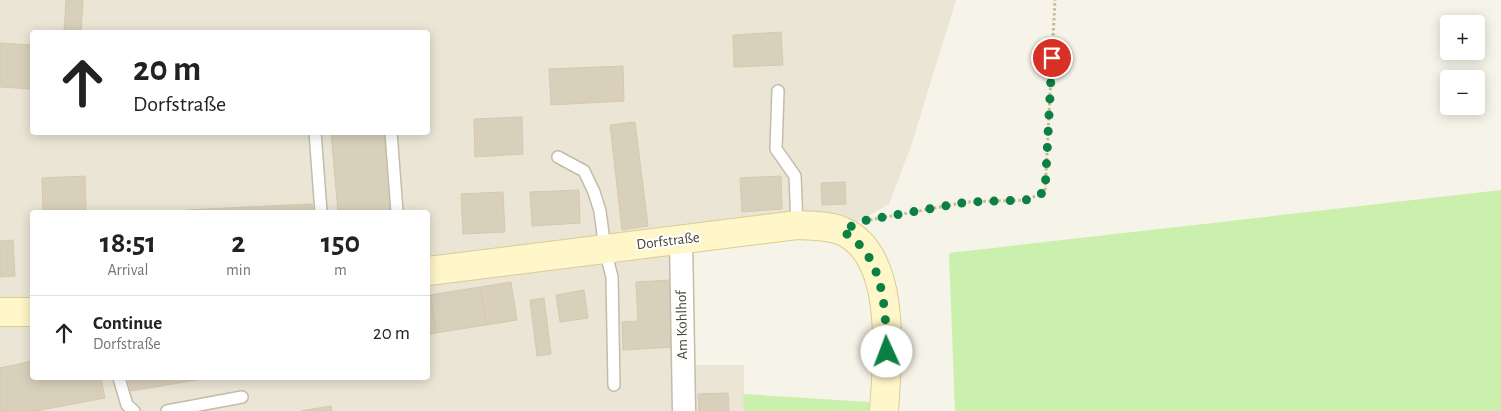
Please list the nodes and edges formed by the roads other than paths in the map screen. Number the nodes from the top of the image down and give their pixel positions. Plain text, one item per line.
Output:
1 (778, 91) dead end
2 (315, 135) edge
3 (391, 135) edge
4 (558, 157) dead end
5 (321, 210) edge
6 (397, 210) edge
7 (796, 225) junction
8 (681, 240) junction
9 (605, 250) junction
10 (430, 271) edge
11 (0, 312) edge
12 (30, 312) edge
13 (120, 380) edge
14 (614, 385) dead end
15 (242, 397) dead end
16 (134, 411) edge
17 (167, 411) edge
18 (684, 411) edge
19 (884, 411) edge

1 - 7 lane
2 - 5 lane
3 - 6 lane
4 - 9 lane
7 - 8 main road, Dorfstraße
7 - 19 main road, Dorfstraße
8 - 9 main road, Dorfstraße
8 - 18 street, Am Kohlhof
9 - 10 main road, Dorfstraße
9 - 14 lane
11 - 12 main road
13 - 16 lane
15 - 17 lane

